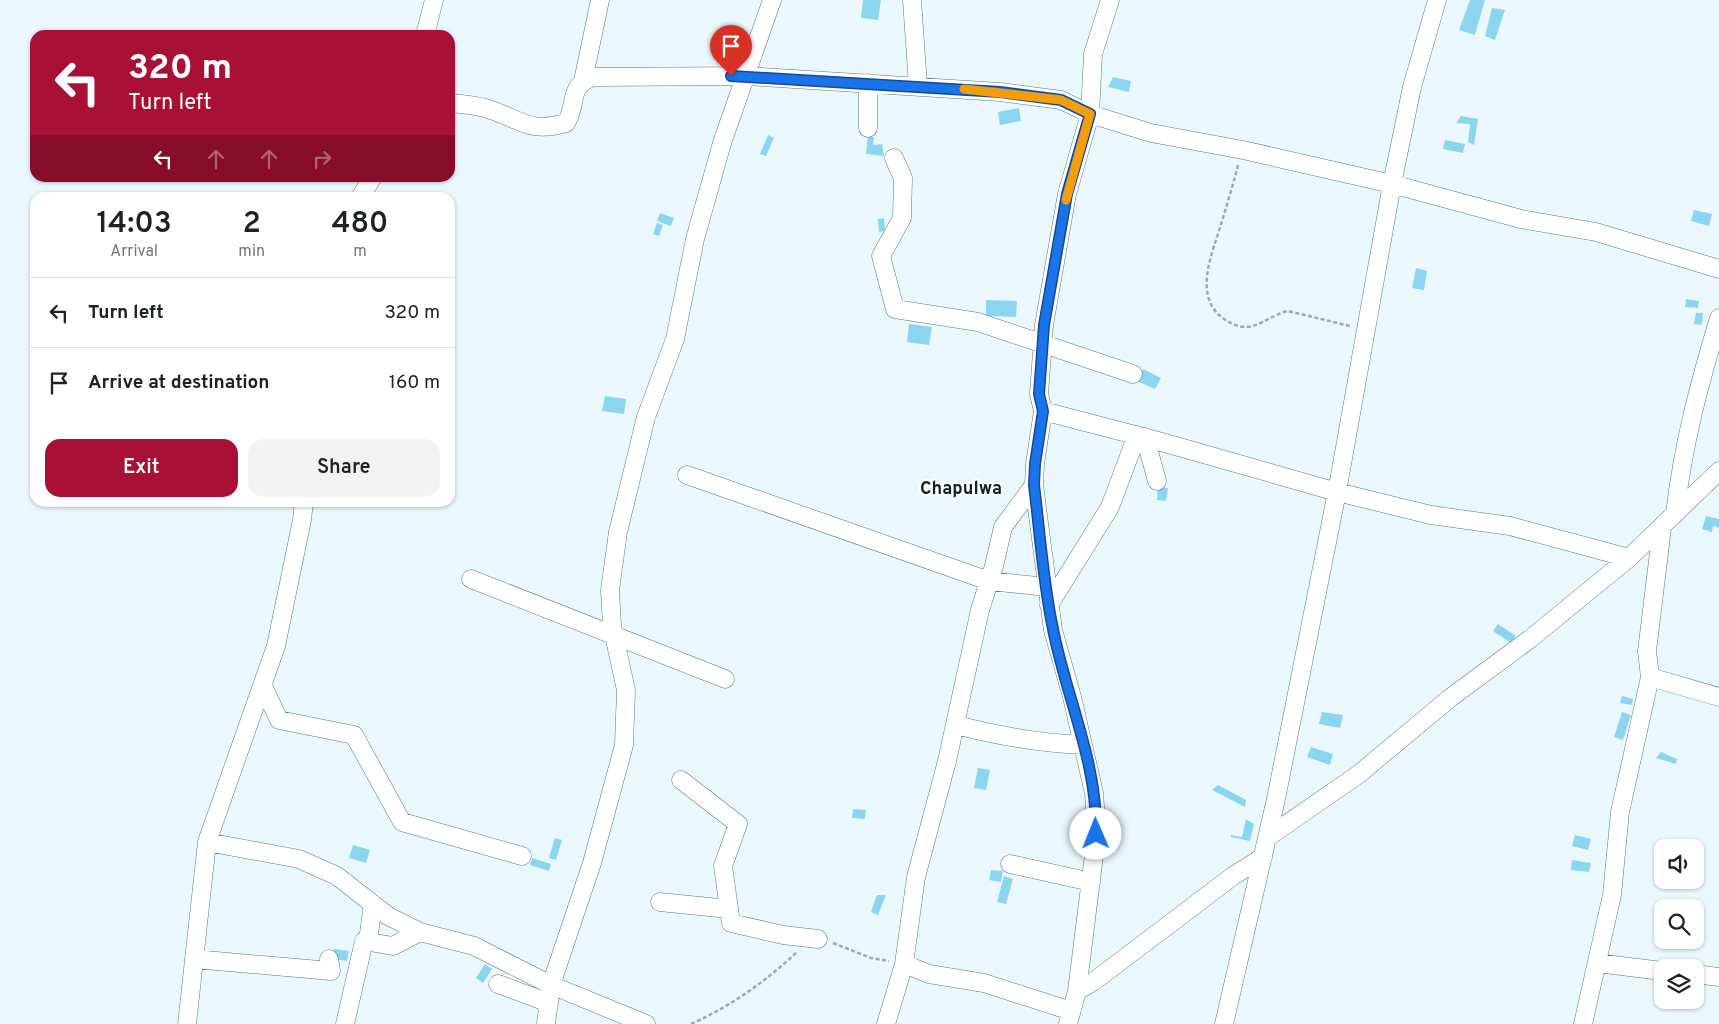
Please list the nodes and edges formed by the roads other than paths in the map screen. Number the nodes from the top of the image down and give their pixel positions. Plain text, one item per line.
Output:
1 (434, 0) edge
2 (600, 0) edge
3 (772, 0) edge
4 (912, 0) edge
5 (1110, 0) edge
6 (1437, 0) edge
7 (426, 30) edge
8 (747, 76) junction
9 (583, 81) junction
10 (868, 83) junction
11 (918, 86) junction
12 (455, 104) edge
13 (1090, 114) junction
14 (868, 128) dead end
15 (894, 158) dead end
16 (1392, 184) junction
17 (1719, 269) edge
18 (1719, 318) edge
19 (1043, 345) junction
20 (1133, 374) dead end
21 (1043, 411) junction
22 (1141, 436) junction
23 (1719, 471) edge
24 (687, 475) dead end
25 (1157, 481) dead end
26 (1034, 485) junction
27 (1337, 492) junction
28 (303, 507) edge
29 (1675, 514) junction
30 (1662, 528) junction
31 (1630, 558) junction
32 (471, 579) dead end
33 (989, 581) junction
34 (1047, 587) junction
35 (1050, 605) junction
36 (614, 636) junction
37 (1650, 677) junction
38 (725, 679) dead end
39 (263, 686) junction
40 (1719, 697) edge
41 (956, 725) junction
42 (1083, 745) junction
43 (681, 780) dead end
44 (1268, 837) junction
45 (207, 842) junction
46 (522, 856) dead end
47 (1263, 856) junction
48 (1010, 864) dead end
49 (1091, 882) junction
50 (660, 902) dead end
51 (373, 904) junction
52 (729, 909) junction
53 (420, 932) junction
54 (818, 939) road end
55 (368, 941) junction
56 (194, 959) junction
57 (329, 959) dead end
58 (904, 964) junction
59 (1597, 964) junction
60 (1654, 970) edge
61 (1704, 975) edge
62 (1719, 977) edge
63 (498, 984) dead end
64 (551, 985) junction
65 (1076, 991) junction
66 (548, 1003) junction
67 (1070, 1018) edge
68 (187, 1024) edge
69 (345, 1024) edge
70 (546, 1024) edge
71 (646, 1024) edge
72 (886, 1024) edge
73 (1224, 1024) edge
74 (1583, 1024) edge

1 - 7 street
2 - 9 street
3 - 8 street
4 - 11 street
5 - 13 street
6 - 16 street
8 - 9 street
8 - 10 street
8 - 36 street
9 - 12 street
10 - 11 street
10 - 14 street
11 - 13 street
13 - 16 street
13 - 19 street
15 - 19 street
16 - 17 street
16 - 27 street
18 - 29 street
19 - 20 street
19 - 21 street
21 - 22 street
21 - 26 street
22 - 25 street
22 - 27 street
22 - 35 street
23 - 29 street
24 - 33 street
26 - 33 street
26 - 34 street
27 - 31 street
27 - 44 street
28 - 39 street
29 - 30 street
30 - 31 street
30 - 37 street
31 - 44 street
32 - 36 street
33 - 34 street
33 - 41 street
34 - 35 street
35 - 42 street
36 - 38 street
36 - 64 street
37 - 40 street
37 - 59 street
39 - 45 street
39 - 46 street
41 - 42 street
41 - 58 street
42 - 49 street
43 - 52 street
44 - 47 street
45 - 51 street
45 - 56 street
47 - 65 street
47 - 73 street
48 - 49 street
49 - 65 street
50 - 52 street
51 - 53 street
51 - 55 street
52 - 54 street
53 - 55 street
53 - 64 street
55 - 69 street
56 - 57 street
56 - 68 street
58 - 67 street
58 - 72 street
59 - 60 street
59 - 74 street
61 - 62 street
63 - 66 street
64 - 66 street
64 - 71 street
65 - 67 street
66 - 70 street

